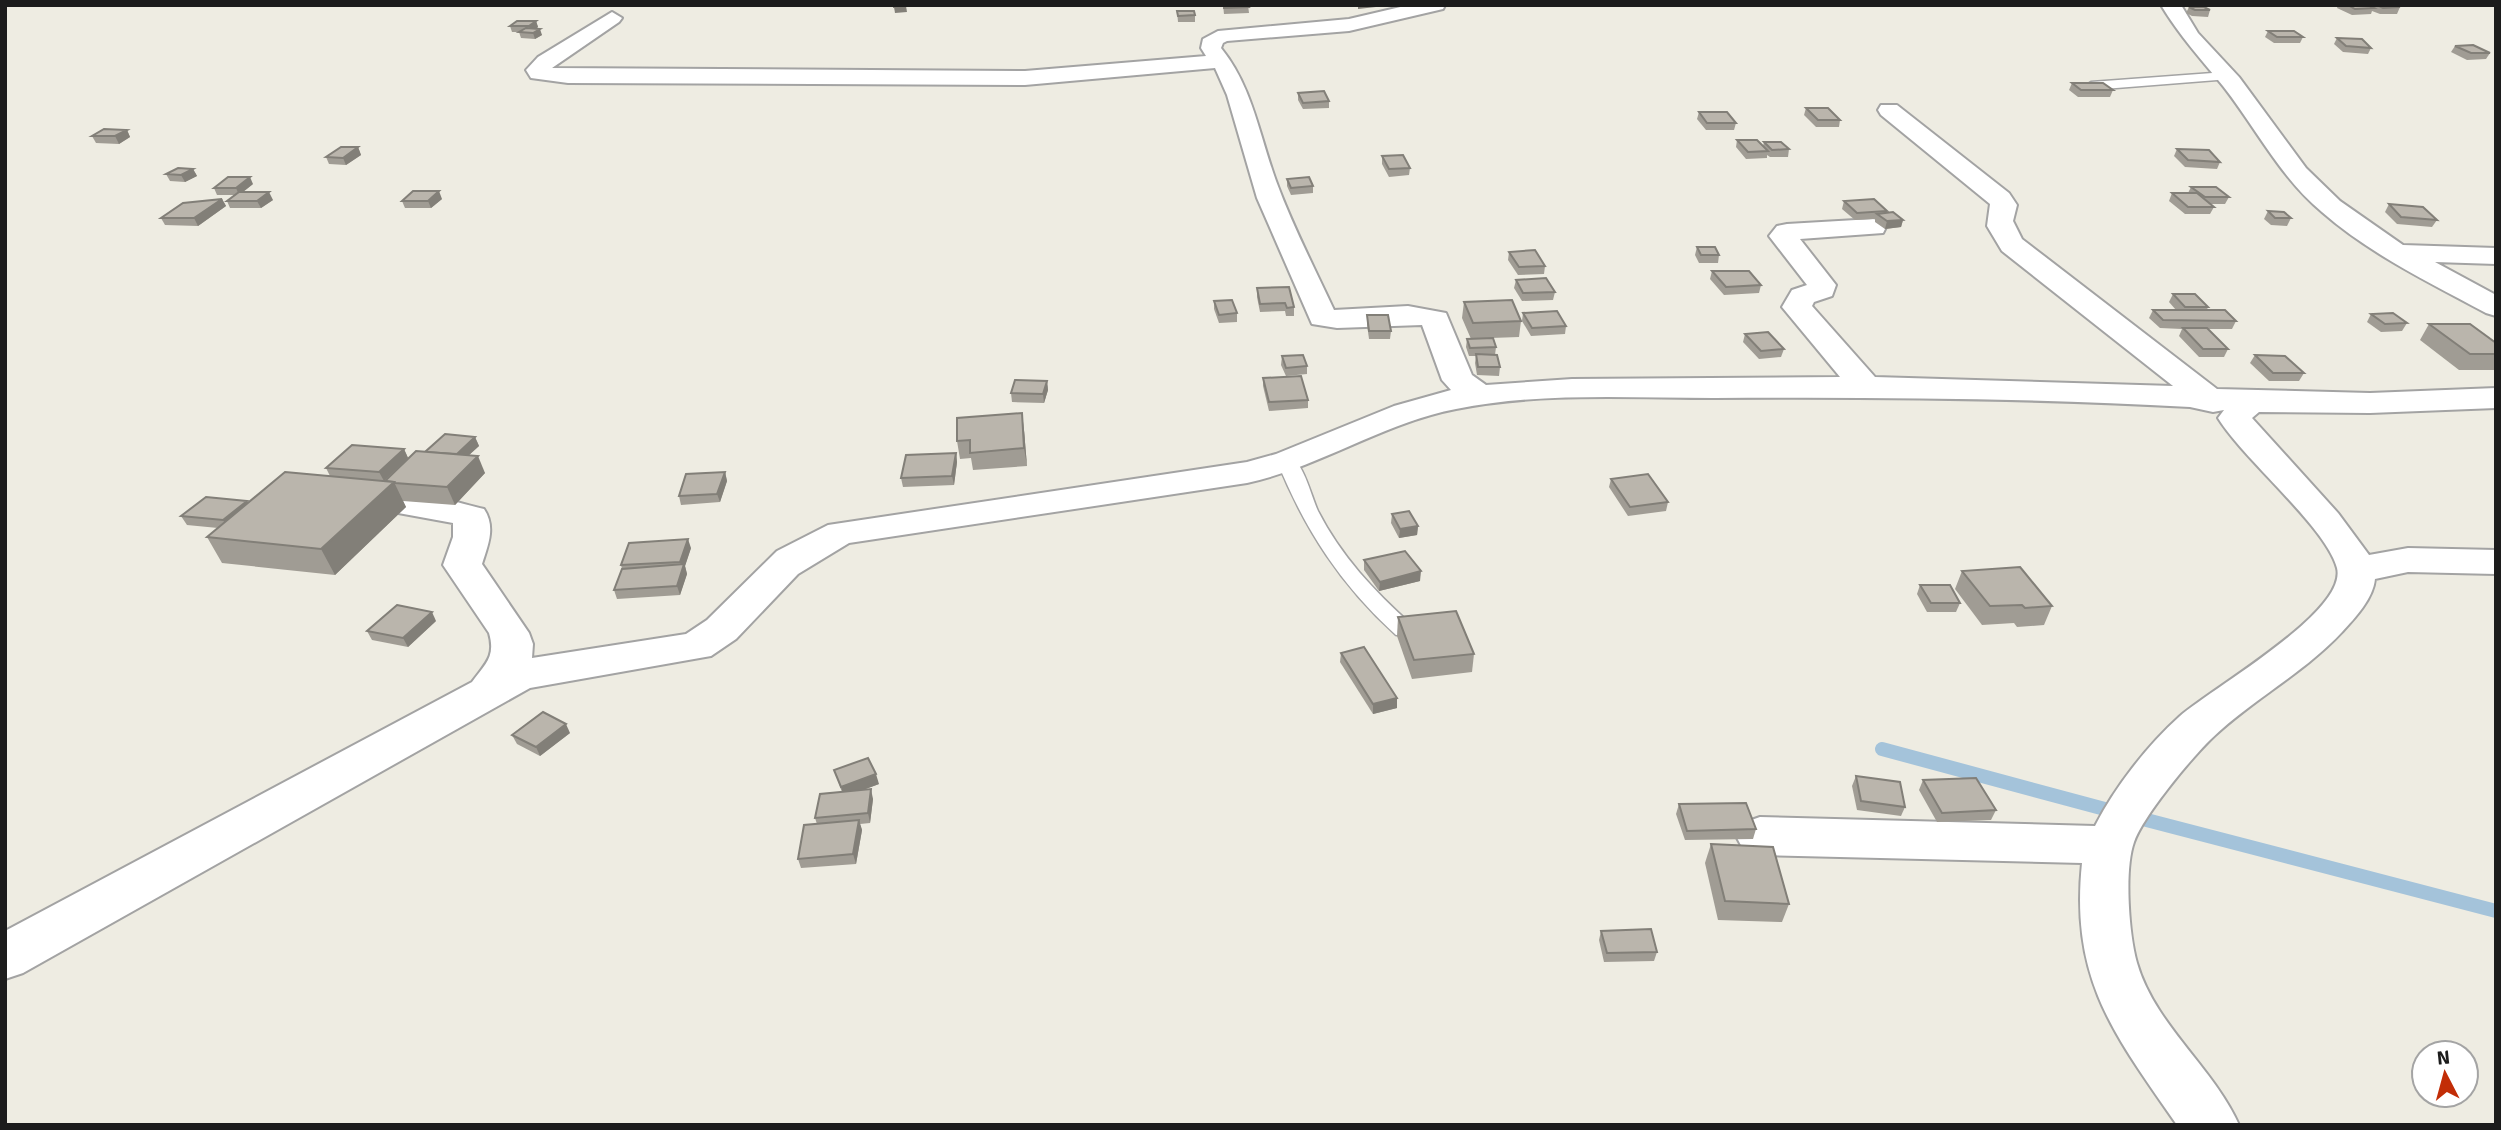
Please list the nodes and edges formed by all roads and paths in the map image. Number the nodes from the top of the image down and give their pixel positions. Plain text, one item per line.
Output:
1 (1436, 5) edge
2 (2171, 5) edge
3 (612, 18) dead end
4 (1223, 61) junction
5 (2226, 76) junction
6 (2091, 86) edge
7 (1889, 110) dead end
8 (1873, 227) dead end
9 (2397, 253) junction
10 (2496, 256) edge
11 (2496, 307) edge
12 (1865, 386) junction
13 (1480, 395) junction
14 (2496, 398) edge
15 (2233, 406) junction
16 (1287, 461) junction
17 (326, 489) edge
18 (2364, 558) junction
19 (2496, 562) edge
20 (1404, 630) edge
21 (489, 690) junction
22 (2120, 824) junction
23 (1760, 836) dead end
24 (5, 957) edge
25 (2210, 1125) edge

1 - 4 street
2 - 5 street
3 - 4 street
4 - 13 street
5 - 6 lane
5 - 9 street
7 - 15 street
8 - 12 street
9 - 10 street
9 - 11 street
12 - 13 street
12 - 15 street
13 - 16 street
14 - 15 street
15 - 18 street
16 - 20 lane
16 - 21 street
17 - 21 street
18 - 19 street
18 - 22 street
21 - 24 street
22 - 23 street
22 - 25 street

